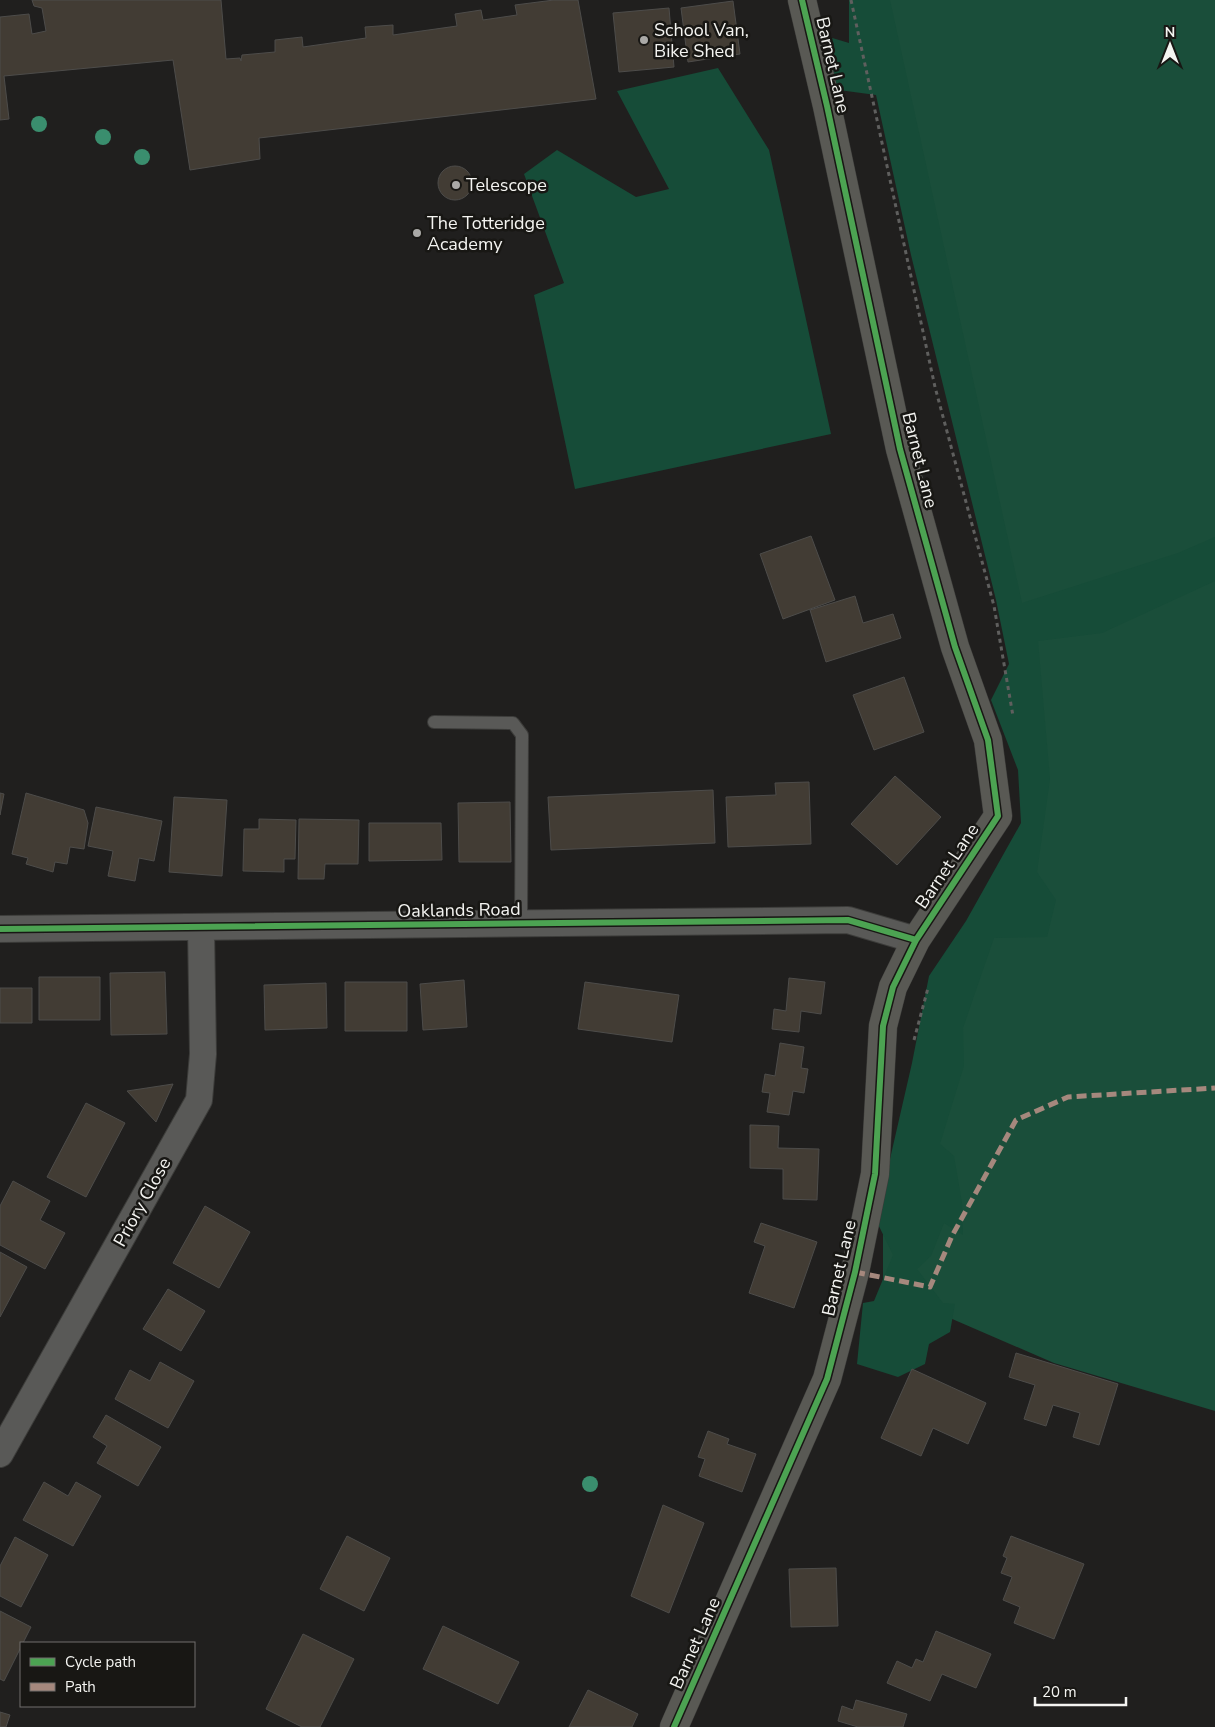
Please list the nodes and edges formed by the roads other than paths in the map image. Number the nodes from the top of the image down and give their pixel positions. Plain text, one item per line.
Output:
1 (802, 0) edge
2 (434, 722) dead end
3 (521, 924) junction
4 (201, 928) junction
5 (0, 929) edge
6 (916, 940) junction
7 (0, 1454) edge
8 (674, 1727) edge

1 - 6 street, Barnet Lane
2 - 3 lane
3 - 4 street, Oaklands Road
3 - 6 street, Oaklands Road
4 - 5 street, Oaklands Road
4 - 7 street, Priory Close
6 - 8 street, Barnet Lane

